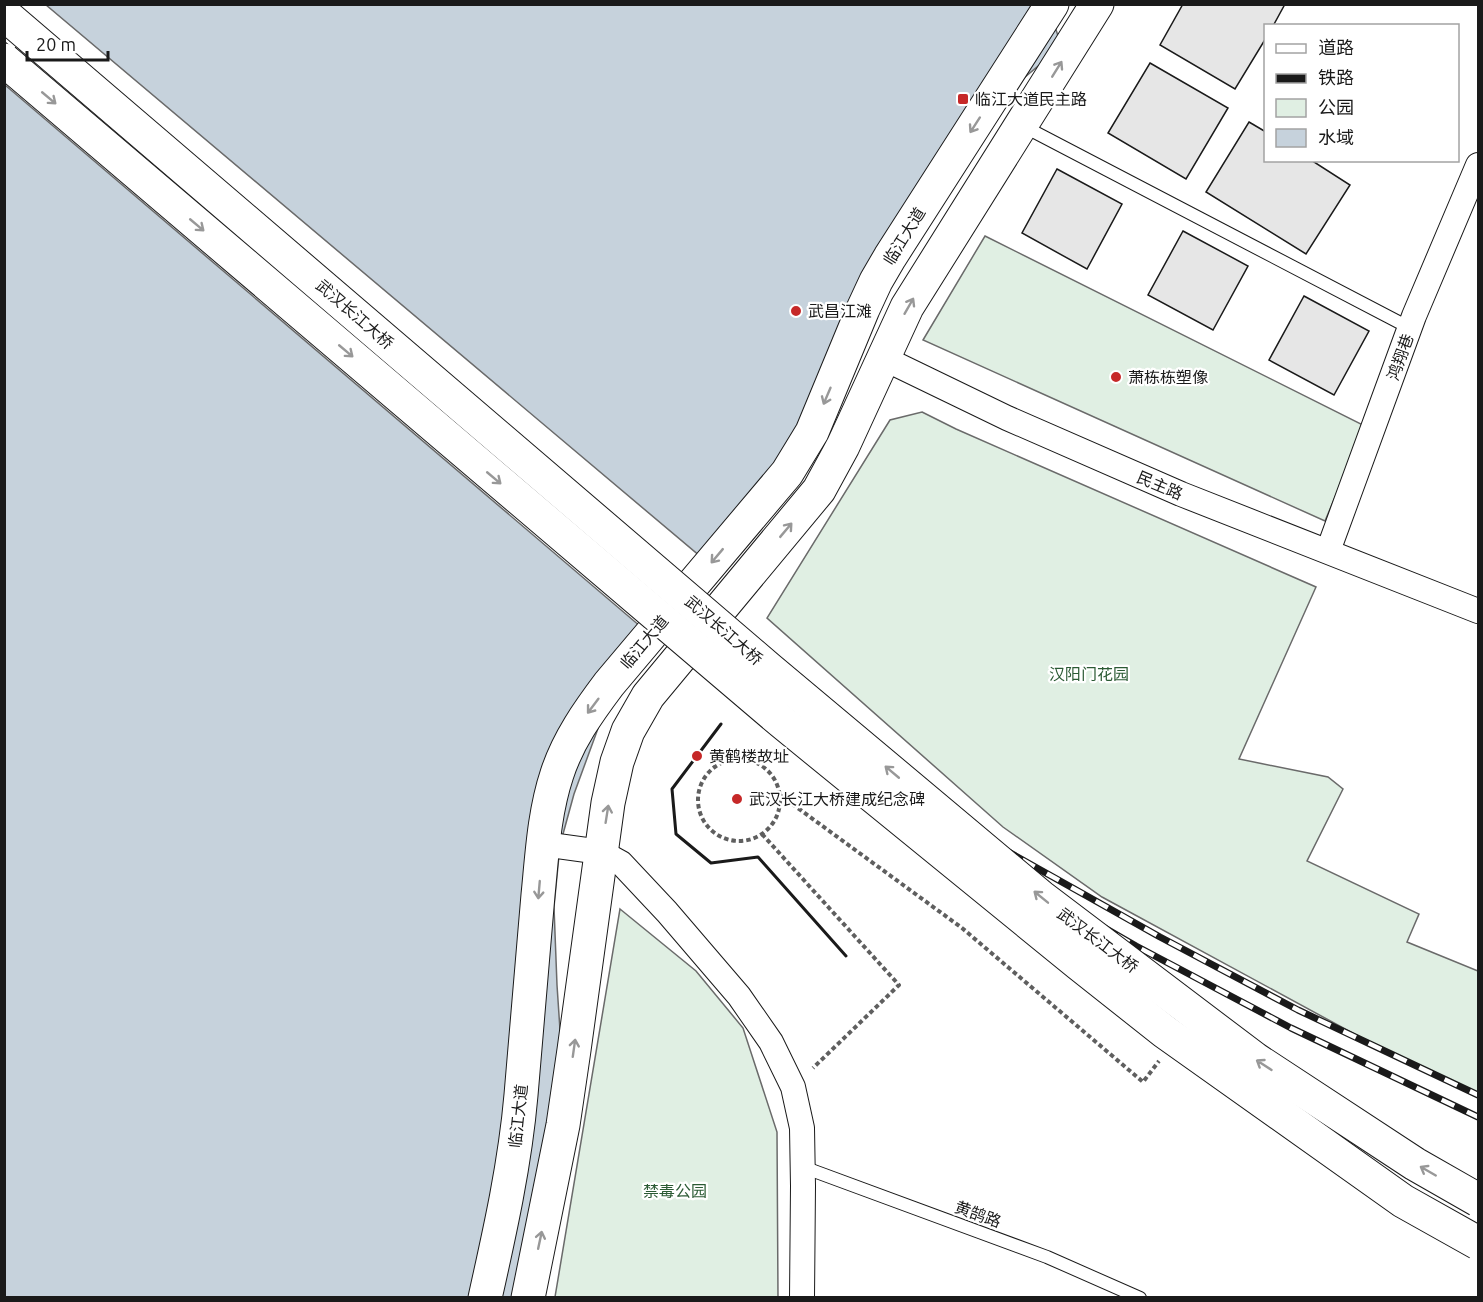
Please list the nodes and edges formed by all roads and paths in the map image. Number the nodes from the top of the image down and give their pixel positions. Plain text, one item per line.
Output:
1 (1052, 4) edge
2 (1097, 4) edge
3 (4, 14) edge
4 (4, 60) edge
5 (1021, 125) junction
6 (1479, 165) edge
7 (1410, 328) junction
8 (849, 342) junction
9 (883, 358) junction
10 (1328, 551) junction
11 (1479, 610) edge
12 (780, 795) junction
13 (762, 834) junction
14 (543, 844) junction
15 (601, 852) junction
16 (1175, 1039) junction
17 (793, 1088) junction
18 (803, 1167) junction
19 (1479, 1200) edge
20 (1479, 1243) edge
21 (485, 1298) edge
22 (528, 1298) edge
23 (802, 1298) edge
24 (1140, 1298) edge

1 -> 8 main road, 临江大道
5 -> 2 main road
19 -> 3 main road, 武汉长江大桥, bridge
4 -> 16 main road, 武汉长江大桥, bridge
5 - 7 lane
9 -> 5 main road
6 - 7 street, 鸿翔巷
7 - 10 street, 鸿翔巷
8 - 9 main road, 民主路
8 -> 14 main road, 临江大道
9 - 10 street, 民主路
15 -> 9 main road
10 - 11 street, 民主路
12 - 13 path
12 - 13 path
12 - 16 path
13 - 17 path
14 - 15 street
14 -> 21 main road, 临江大道
15 - 17 street
22 -> 15 main road
16 - 20 main road, 武汉长江大桥, bridge
17 - 18 street
18 - 23 street
18 - 24 lane, 黄鹄路

